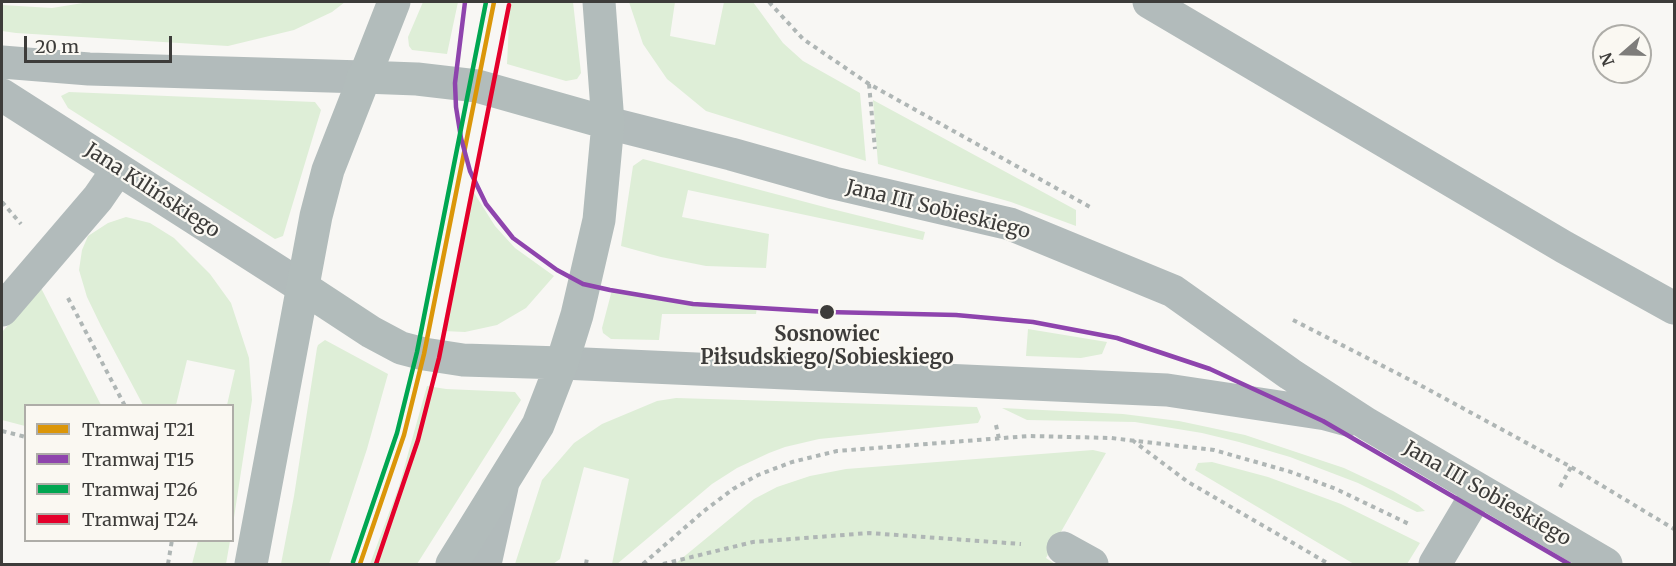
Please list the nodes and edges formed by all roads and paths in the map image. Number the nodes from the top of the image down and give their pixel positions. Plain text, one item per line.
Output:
1 (394, 2) edge
2 (599, 2) edge
3 (769, 2) edge
4 (1149, 2) edge
5 (2, 62) edge
6 (363, 77) junction
7 (2, 95) edge
8 (608, 123) junction
9 (118, 169) junction
10 (880, 194) junction
11 (304, 288) junction
12 (1674, 308) edge
13 (2, 310) edge
14 (562, 363) junction
15 (1367, 424) junction
16 (2, 431) edge
17 (24, 436) edge
18 (1132, 440) junction
19 (503, 482) junction
20 (1479, 490) junction
21 (171, 542) edge
22 (1063, 548) joint
23 (1442, 554) edge
24 (587, 558) dead end
25 (168, 564) edge
26 (251, 564) edge
27 (452, 564) edge
28 (485, 564) edge
29 (586, 564) edge
30 (643, 564) edge
31 (663, 564) edge
32 (1092, 564) edge
33 (1329, 564) edge
34 (1606, 564) edge

1 - 6 main road
2 - 8 main road
3 - 10 path
4 - 12 street
5 - 6 street
6 - 8 main road
6 - 11 main road
7 - 9 street, Jana Kilińskiego
8 - 10 street, Jana III Sobieskiego
8 - 14 main road
9 - 11 street, Jana Kilińskiego
9 - 13 street
10 - 15 street, Jana III Sobieskiego
11 - 14 main road
11 - 26 main road
14 - 15 street, Jana III Sobieskiego
14 - 19 main road
15 - 20 street, Jana III Sobieskiego
16 - 17 path
18 - 23 path
18 - 30 path
18 - 33 path
19 - 27 main road
19 - 28 street
20 - 23 street
20 - 34 street, Jana III Sobieskiego
21 - 25 path
22 - 31 path
22 - 32 street
24 - 29 path

